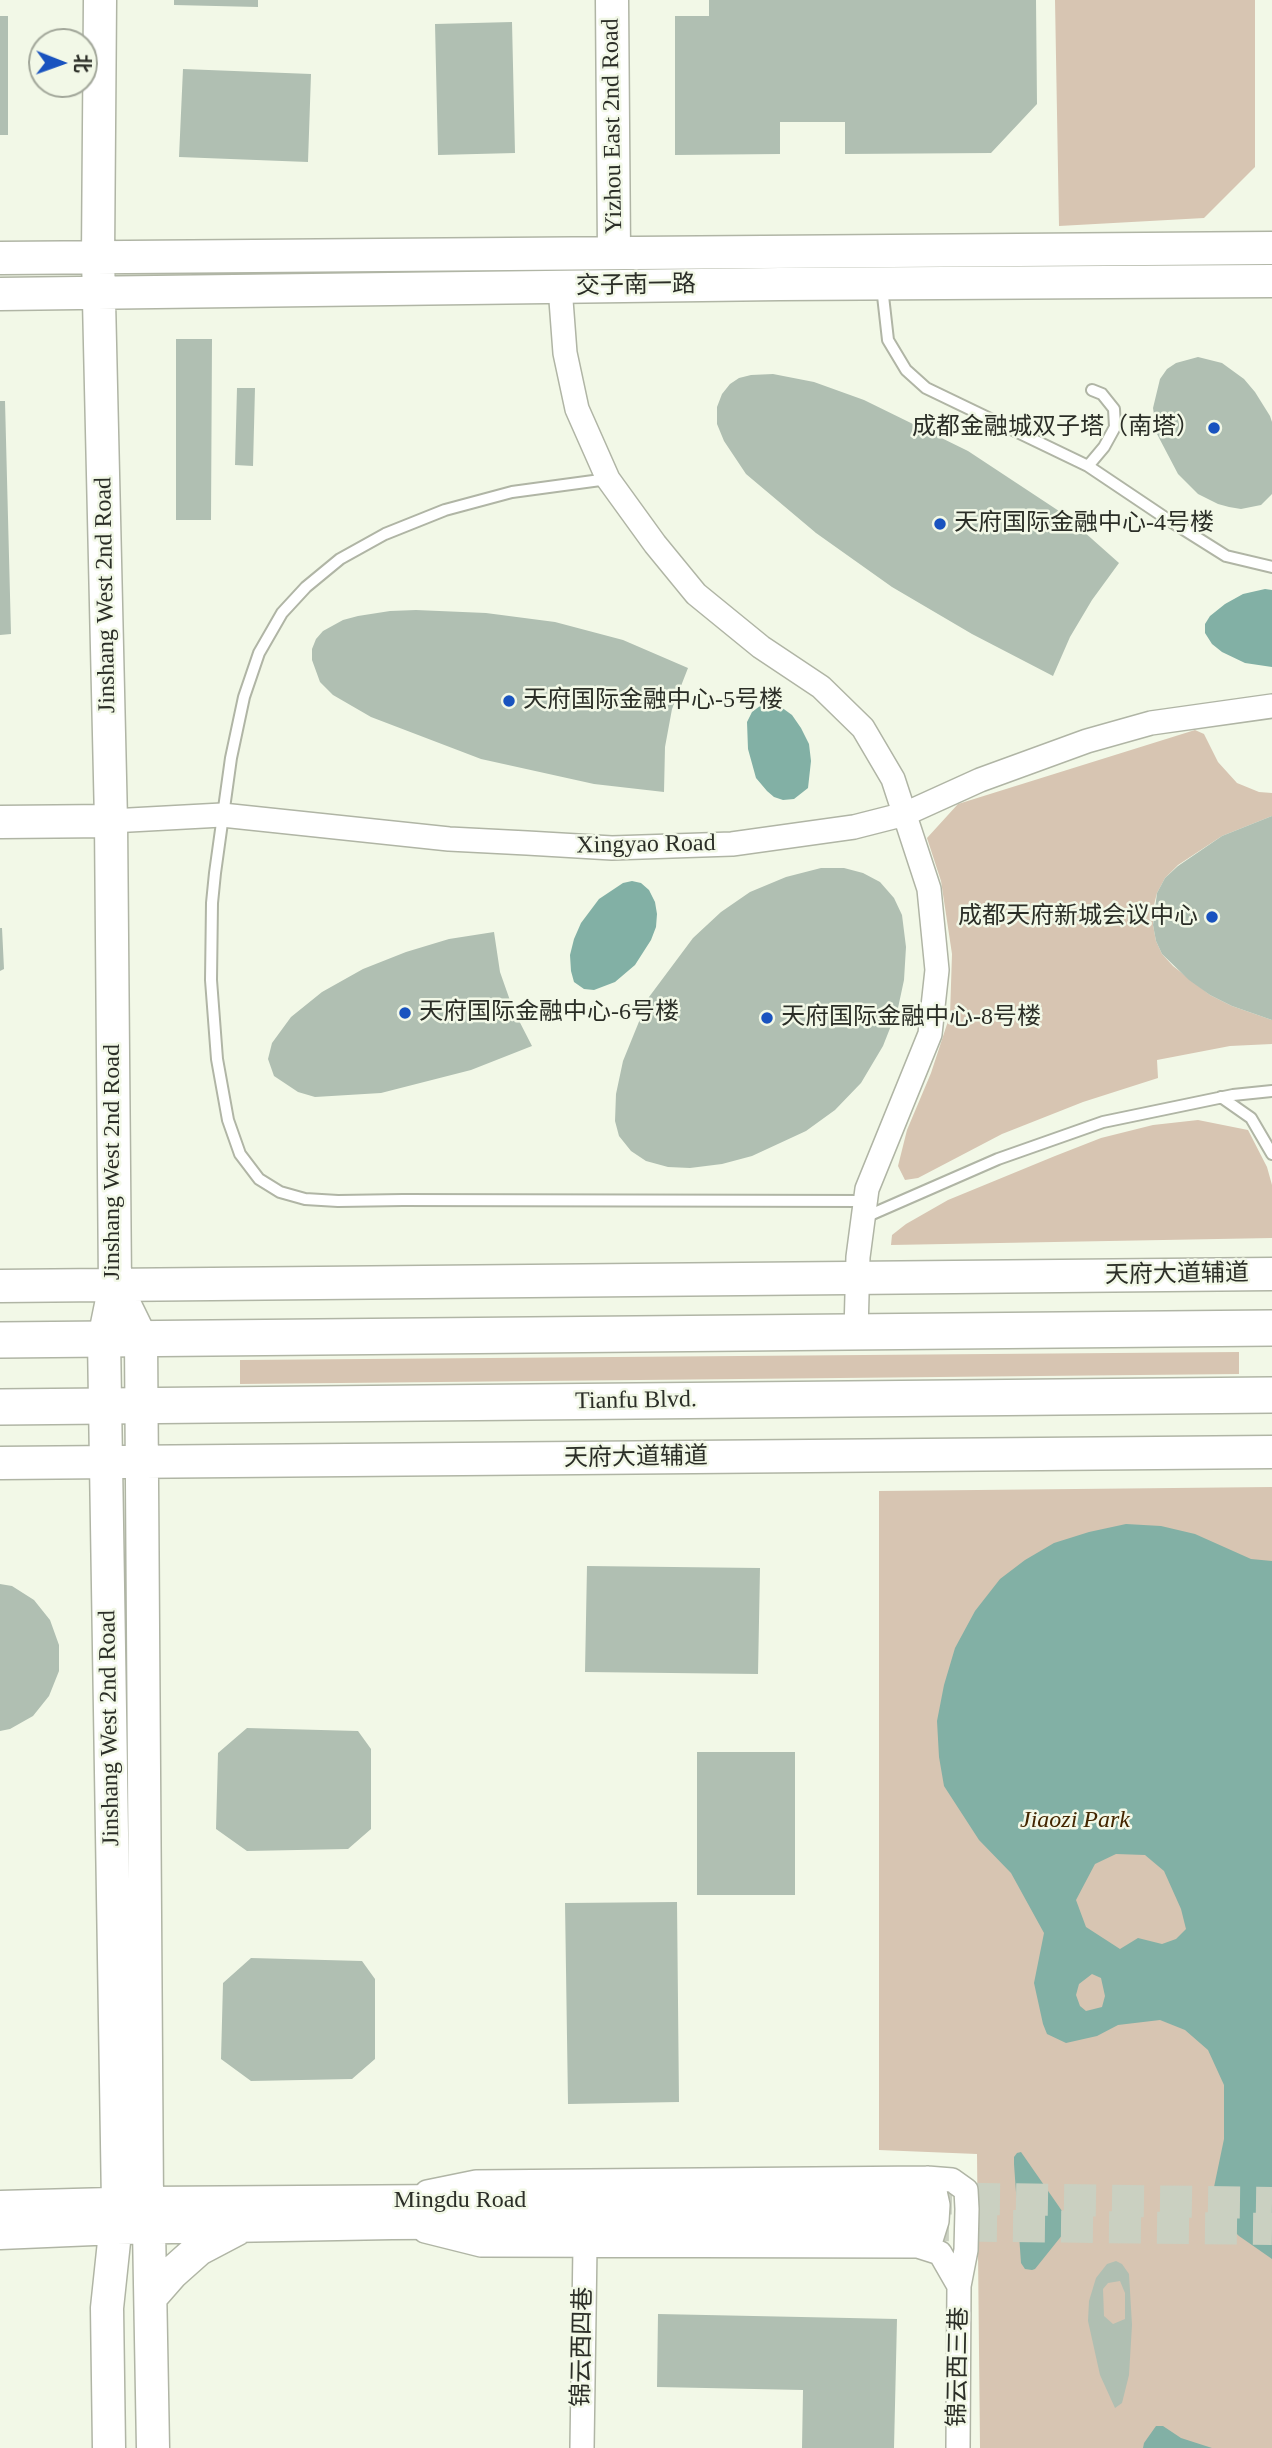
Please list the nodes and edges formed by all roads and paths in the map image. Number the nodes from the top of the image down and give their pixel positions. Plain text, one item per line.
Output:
1 (100, 0) edge
2 (612, 0) edge
3 (1272, 248) edge
4 (614, 251) junction
5 (0, 257) edge
6 (98, 257) junction
7 (1272, 281) edge
8 (881, 284) junction
9 (560, 288) junction
10 (0, 294) edge
11 (99, 294) junction
12 (1092, 390) dead end
13 (1088, 466) junction
14 (608, 480) junction
15 (1272, 567) edge
16 (1272, 706) edge
17 (905, 814) junction
18 (222, 816) junction
19 (111, 821) junction
20 (0, 822) edge
21 (1272, 1091) edge
22 (1221, 1097) junction
23 (1272, 1154) edge
24 (864, 1210) junction
25 (1272, 1275) edge
26 (857, 1278) junction
27 (115, 1285) junction
28 (0, 1286) edge
29 (1272, 1328) edge
30 (856, 1332) junction
31 (141, 1338) junction
32 (104, 1339) junction
33 (0, 1340) edge
34 (1272, 1395) edge
35 (141, 1405) junction
36 (105, 1406) junction
37 (0, 1407) edge
38 (1272, 1452) edge
39 (105, 1462) junction
40 (142, 1462) junction
41 (0, 1463) edge
42 (0, 2207) edge
43 (393, 2212) junction
44 (921, 2212) junction
45 (133, 2216) junction
46 (245, 2225) junction
47 (0, 2233) edge
48 (585, 2246) junction
49 (959, 2286) junction
50 (151, 2297) junction
51 (108, 2448) edge
52 (153, 2448) edge
53 (582, 2448) edge
54 (958, 2448) edge

1 - 6 street, Jinshang West 2nd Road
2 - 4 street, Yizhou East 2nd Road
3 - 4 street, 交子南一路
4 - 6 street, 交子南一路
5 - 6 street, 交子南一路
6 - 11 street, Jinshang West 2nd Road
7 - 8 street, 交子南一路
8 - 9 street, 交子南一路
8 - 13 lane
9 - 11 street, 交子南一路
9 - 14 street
10 - 11 street, 交子南一路
11 - 19 street, Jinshang West 2nd Road
12 - 13 lane
13 - 15 lane
14 - 17 street
14 - 18 lane
16 - 17 street, Xingyao Road
17 - 18 street, Xingyao Road
17 - 24 street
18 - 19 street, Xingyao Road
18 - 24 lane
19 - 20 street, Xingyao Road
19 - 27 street, Jinshang West 2nd Road
21 - 22 lane
22 - 23 lane
22 - 24 lane
24 - 26 street
25 - 26 street, 天府大道辅道
26 - 27 street, 天府大道辅道
26 - 30 street
27 - 28 street, 天府大道辅道
27 - 31 street
27 - 32 street, Jinshang West 2nd Road
29 - 30 main road
30 - 31 main road
31 - 32 main road
31 - 35 street
32 - 33 main road
32 - 36 street, Jinshang West 2nd Road
34 - 35 main road, Tianfu Blvd.
35 - 36 main road, Tianfu Blvd.
35 - 40 street
36 - 37 main road, Tianfu Blvd.
36 - 39 street, Jinshang West 2nd Road
38 - 40 street, 天府大道辅道
39 - 40 street, 天府大道辅道
39 - 41 street, 天府大道辅道
39 - 45 street, Jinshang West 2nd Road
40 - 45 street
42 - 45 street, Mingdu Road
43 - 44 street, Mingdu Road
43 - 45 street, Mingdu Road
43 - 46 street
43 - 48 street
44 - 48 street
44 - 49 street
44 - 49 street, 锦云西三巷
45 - 46 street
45 - 47 street
45 - 50 street
45 - 51 street, Jinshang West 2nd Road
46 - 50 street
48 - 53 street, 锦云西四巷
49 - 54 street, 锦云西三巷
50 - 52 street

